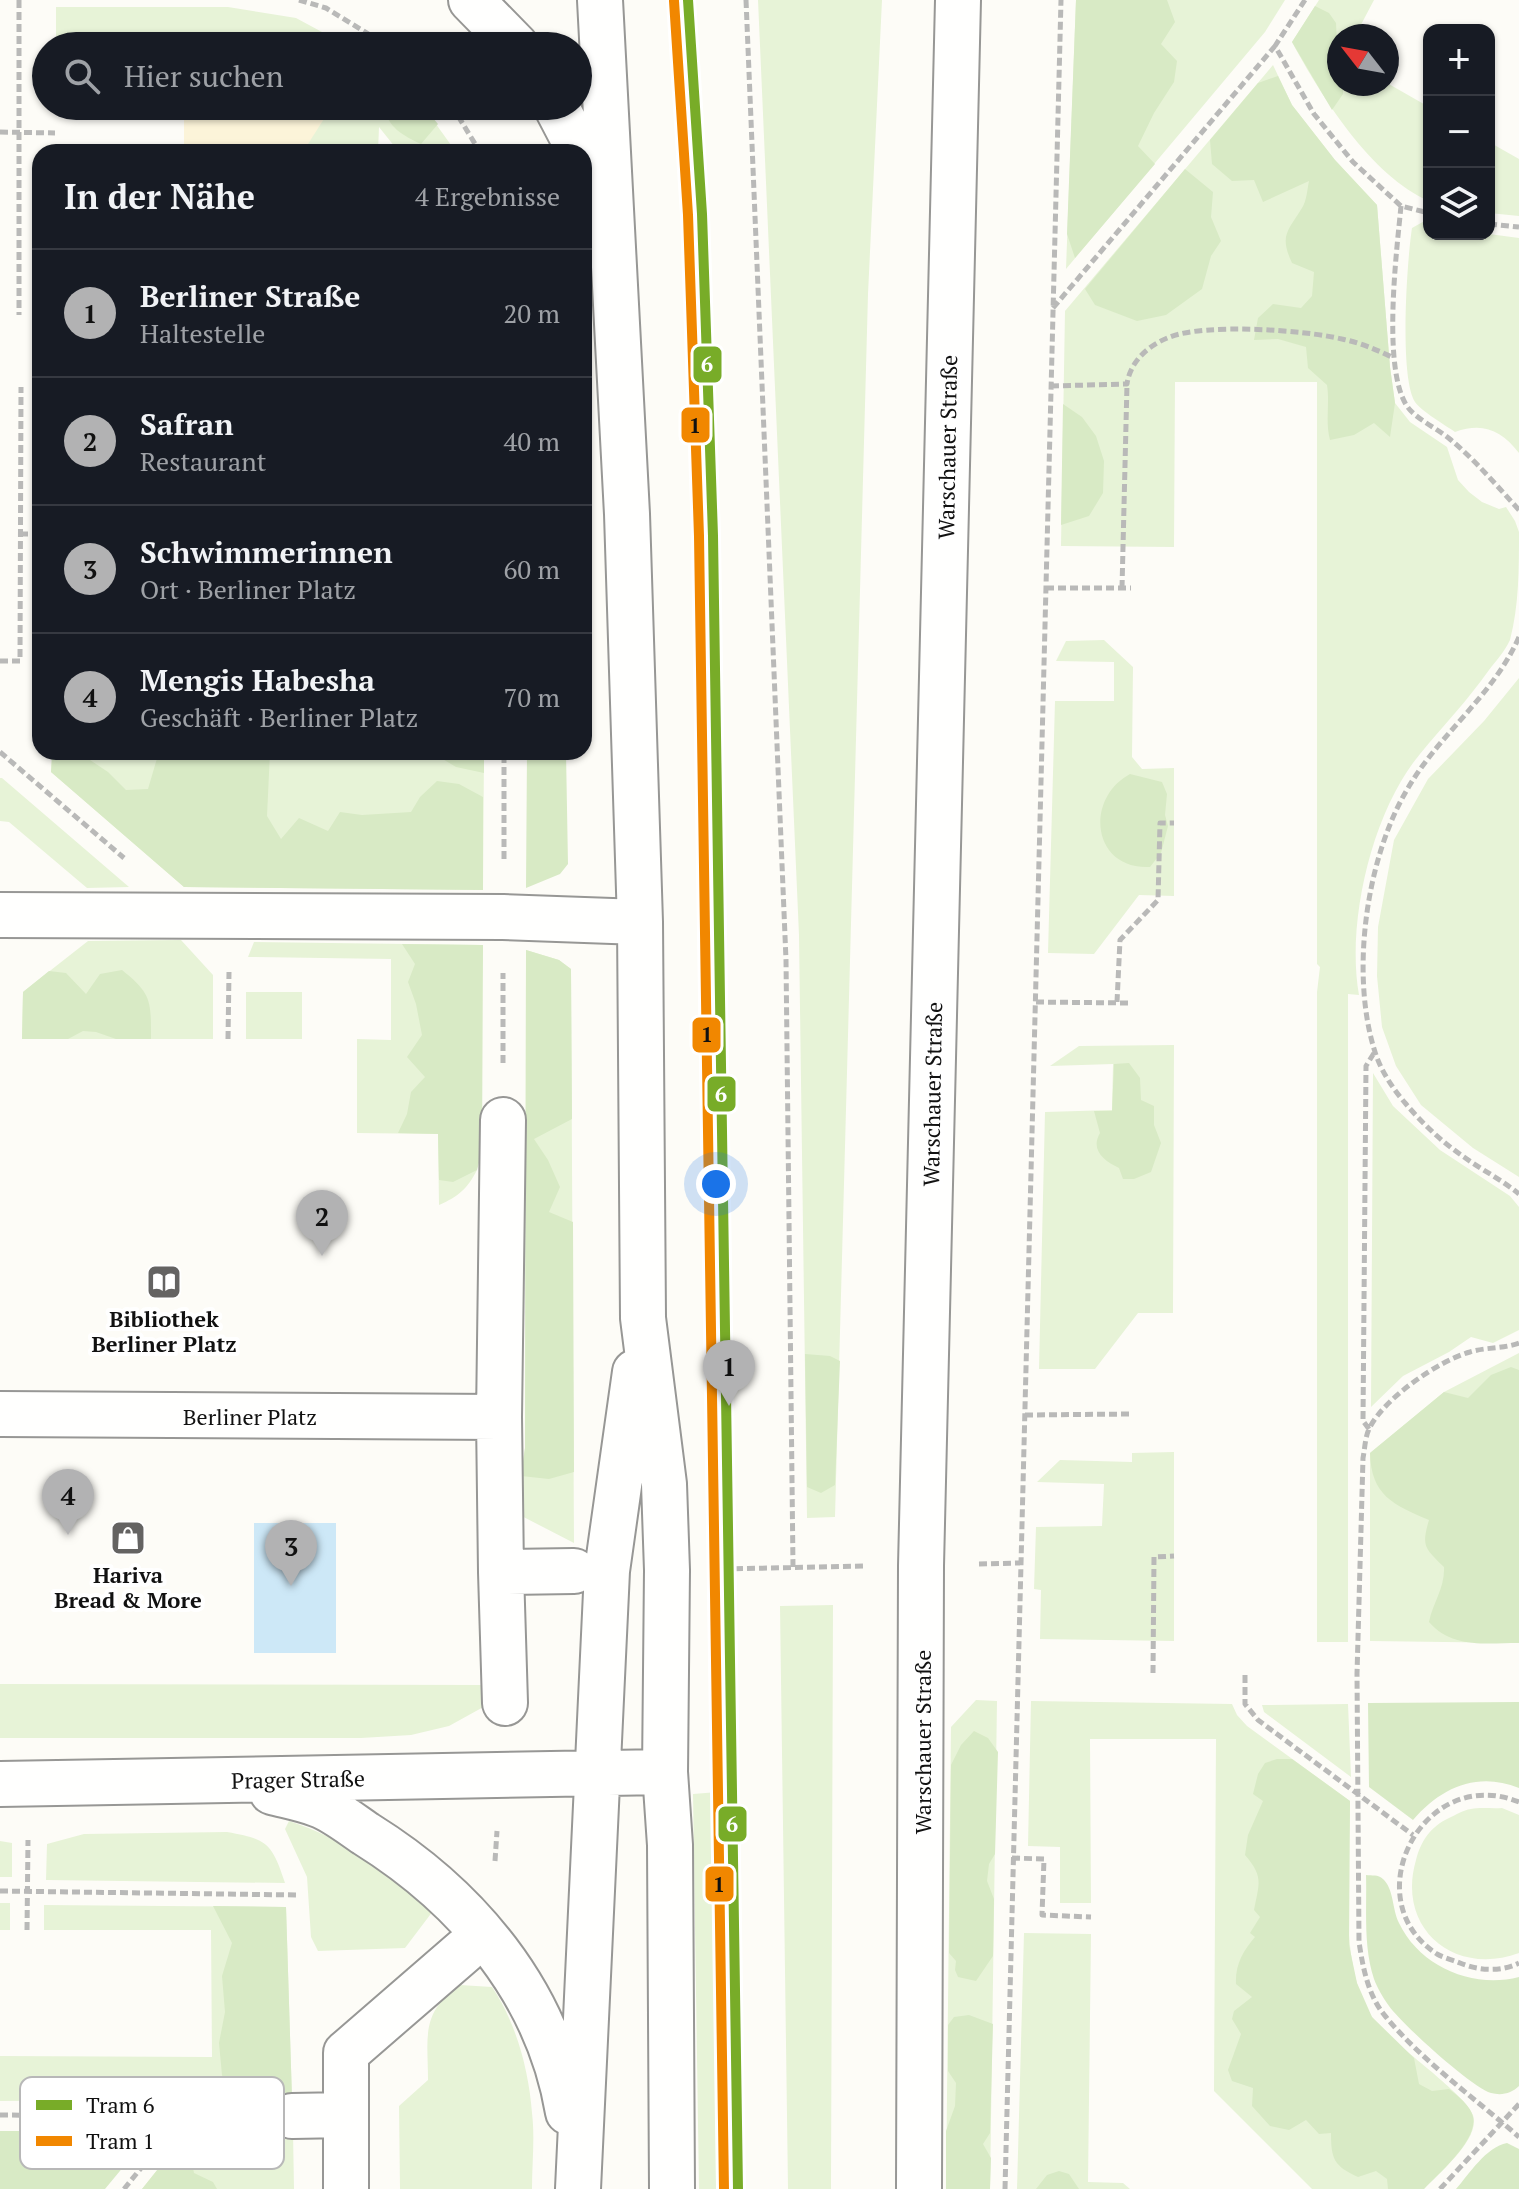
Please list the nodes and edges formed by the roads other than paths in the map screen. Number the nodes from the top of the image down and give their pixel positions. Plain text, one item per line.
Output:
1 (471, 0) edge
2 (600, 0) edge
3 (958, 0) edge
4 (502, 32) edge
5 (563, 120) edge
6 (576, 144) edge
7 (592, 189) edge
8 (612, 248) junction
9 (0, 915) edge
10 (640, 922) junction
11 (503, 1120) dead end
12 (643, 1318) junction
13 (0, 1414) edge
14 (499, 1417) junction
15 (574, 1571) dead end
16 (501, 1572) junction
17 (505, 1703) dead end
18 (596, 1771) junction
19 (665, 1772) junction
20 (231, 1781) junction
21 (14, 1783) edge
22 (465, 1950) dead end
23 (346, 2115) junction
24 (292, 2116) road end
25 (578, 2183) edge
26 (346, 2189) edge
27 (672, 2189) edge
28 (919, 2189) edge

1 - 4 street
2 - 8 street
3 - 28 street, Warschauer Straße
5 - 6 street
7 - 8 street
8 - 10 street
9 - 10 street
10 - 12 street
11 - 14 street
12 - 18 street
12 - 19 street
13 - 14 street, Berliner Platz
14 - 16 street
15 - 16 street
16 - 17 street
18 - 19 street
18 - 20 street, Prager Straße
18 - 25 street
19 - 27 street
20 - 21 street, Prager Straße
20 - 25 street
22 - 23 street
23 - 24 street
23 - 26 street

